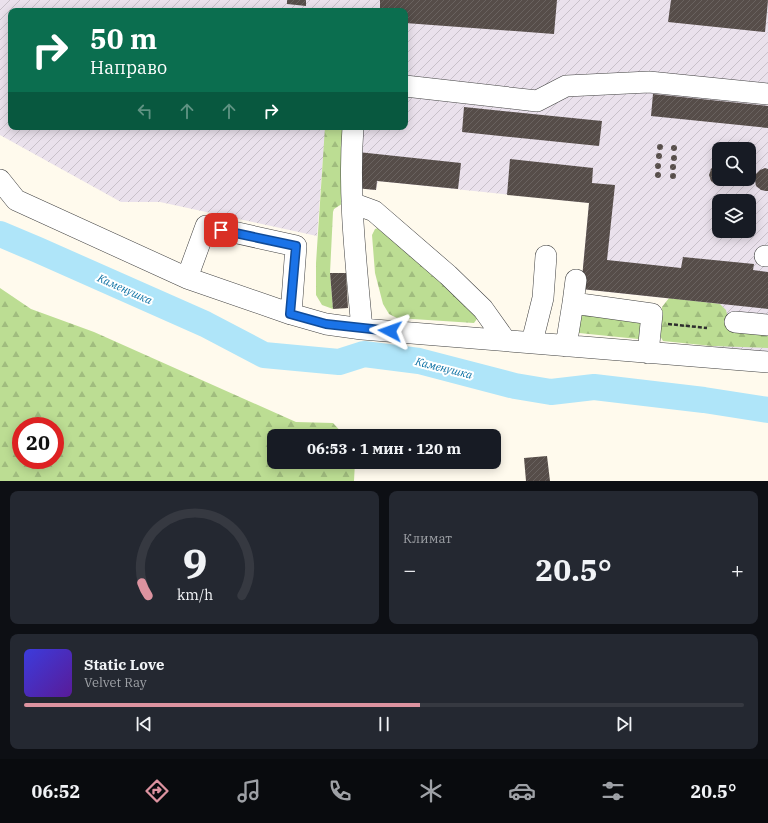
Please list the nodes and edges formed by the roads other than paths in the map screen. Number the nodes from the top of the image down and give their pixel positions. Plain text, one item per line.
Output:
1 (408, 86) edge
2 (768, 94) edge
3 (353, 130) edge
4 (0, 180) edge
5 (352, 203) junction
6 (546, 256) dead end
7 (187, 278) junction
8 (576, 280) dead end
9 (573, 303) junction
10 (290, 314) junction
11 (735, 322) dead end
12 (768, 325) edge
13 (362, 329) junction
14 (505, 340) junction
15 (532, 342) junction
16 (566, 346) junction
17 (648, 352) junction
18 (768, 362) edge

1 - 2 lane
3 - 5 lane
4 - 7 lane
5 - 13 lane
5 - 14 lane
6 - 15 lane
7 - 10 lane
7 - 10 lane
8 - 9 lane
9 - 16 lane
9 - 17 lane
10 - 13 lane
11 - 12 lane
13 - 14 lane
14 - 15 lane
15 - 16 lane
16 - 17 lane
17 - 18 lane

